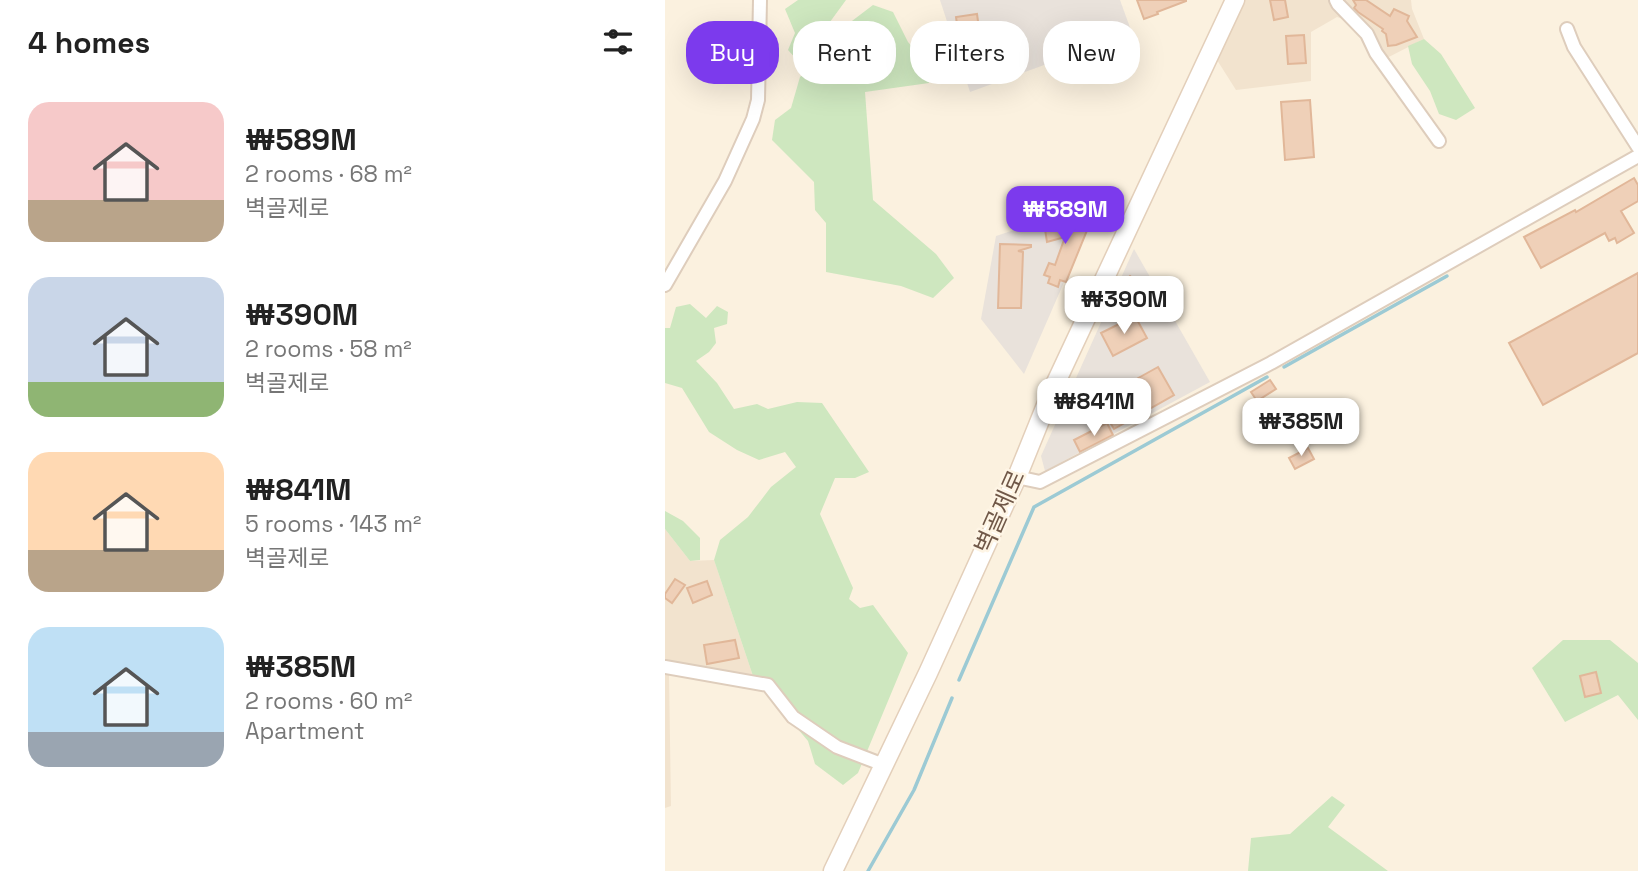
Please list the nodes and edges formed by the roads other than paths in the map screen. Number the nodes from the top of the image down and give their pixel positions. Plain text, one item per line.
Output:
1 (760, 0) edge
2 (1235, 0) edge
3 (1336, 0) edge
4 (1567, 29) dead end
5 (1439, 141) dead end
6 (1638, 147) edge
7 (1638, 156) edge
8 (665, 285) edge
9 (1017, 477) junction
10 (665, 667) edge
11 (884, 765) junction
12 (833, 871) edge

1 - 8 street
2 - 9 street, 벽골제로
3 - 5 street
4 - 6 street
7 - 9 street
9 - 11 street, 벽골제로
10 - 11 street
11 - 12 street, 벽골제로

